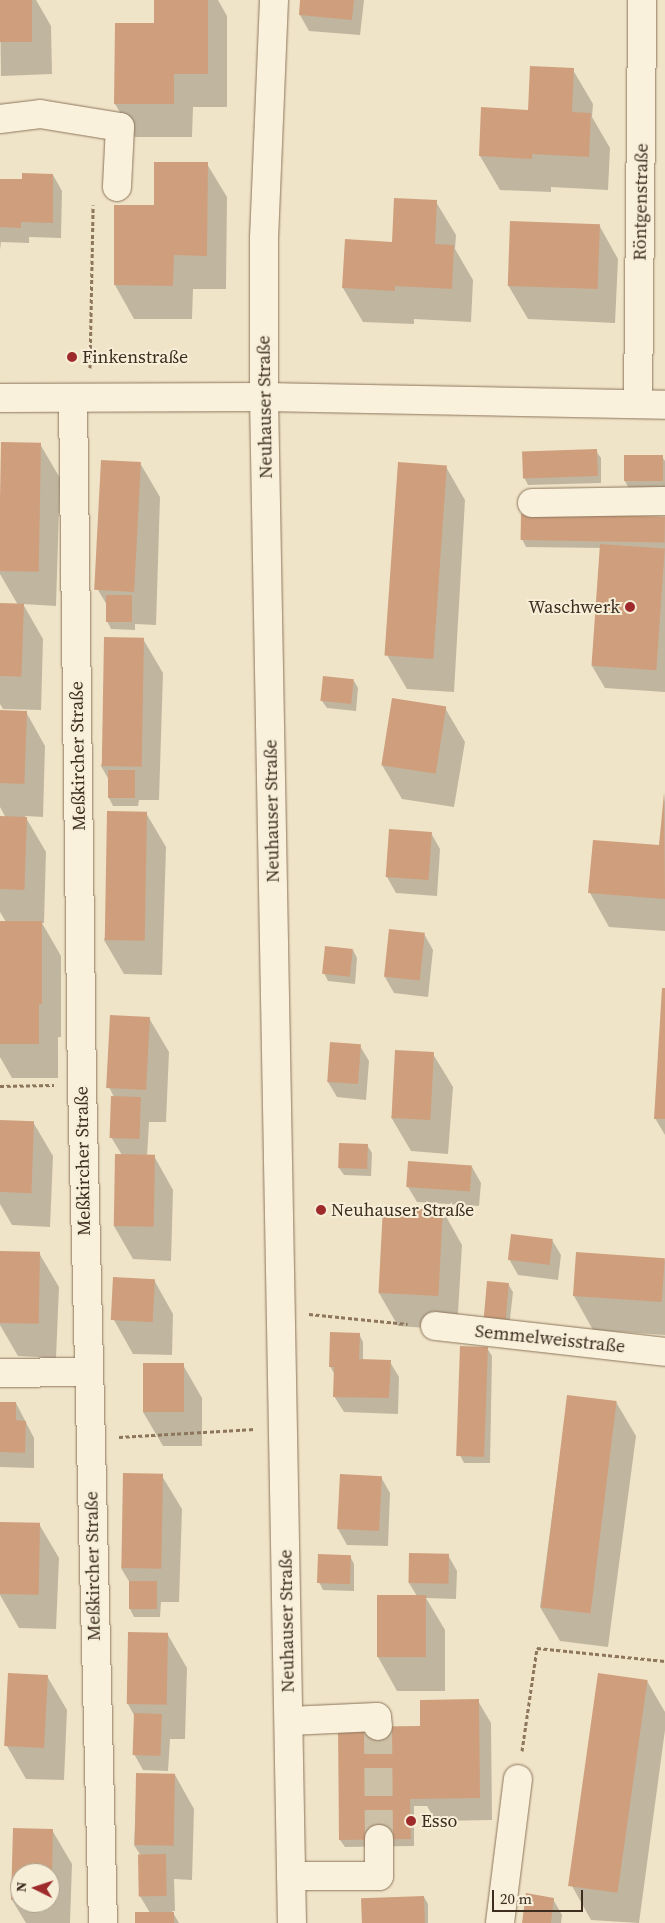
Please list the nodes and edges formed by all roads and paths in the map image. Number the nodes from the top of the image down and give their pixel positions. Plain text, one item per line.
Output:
1 (274, 0) edge
2 (642, 0) edge
3 (0, 119) edge
4 (117, 187) joint
5 (0, 398) edge
6 (264, 398) junction
7 (81, 399) junction
8 (638, 404) junction
9 (665, 405) edge
10 (665, 500) edge
11 (532, 503) dead end
12 (82, 1084) junction
13 (0, 1086) edge
14 (281, 1311) junction
15 (435, 1326) joint
16 (665, 1352) edge
17 (88, 1372) junction
18 (0, 1373) edge
19 (283, 1427) junction
20 (90, 1438) junction
21 (665, 1661) edge
22 (289, 1721) junction
23 (378, 1726) dead end
24 (518, 1779) joint
25 (379, 1840) tunnel mouth
26 (291, 1876) junction
27 (103, 1923) edge
28 (292, 1923) edge
29 (500, 1923) edge

1 - 6 street, Neuhauser Straße
2 - 8 street, Röntgenstraße
3 - 4 street
4 - 7 path
5 - 7 street
6 - 7 street
6 - 8 street
6 - 14 street, Neuhauser Straße
7 - 12 street, Meßkircher Straße
8 - 9 street
10 - 11 street
12 - 13 path
12 - 17 street, Meßkircher Straße
14 - 15 path
14 - 19 street, Neuhauser Straße
15 - 16 street, Semmelweisstraße
17 - 18 street
17 - 20 street, Meßkircher Straße
19 - 20 path
19 - 22 street, Neuhauser Straße
20 - 27 street, Meßkircher Straße
21 - 24 path
22 - 23 street
22 - 26 street, Neuhauser Straße
24 - 29 street
25 - 26 street
26 - 28 street, Neuhauser Straße

